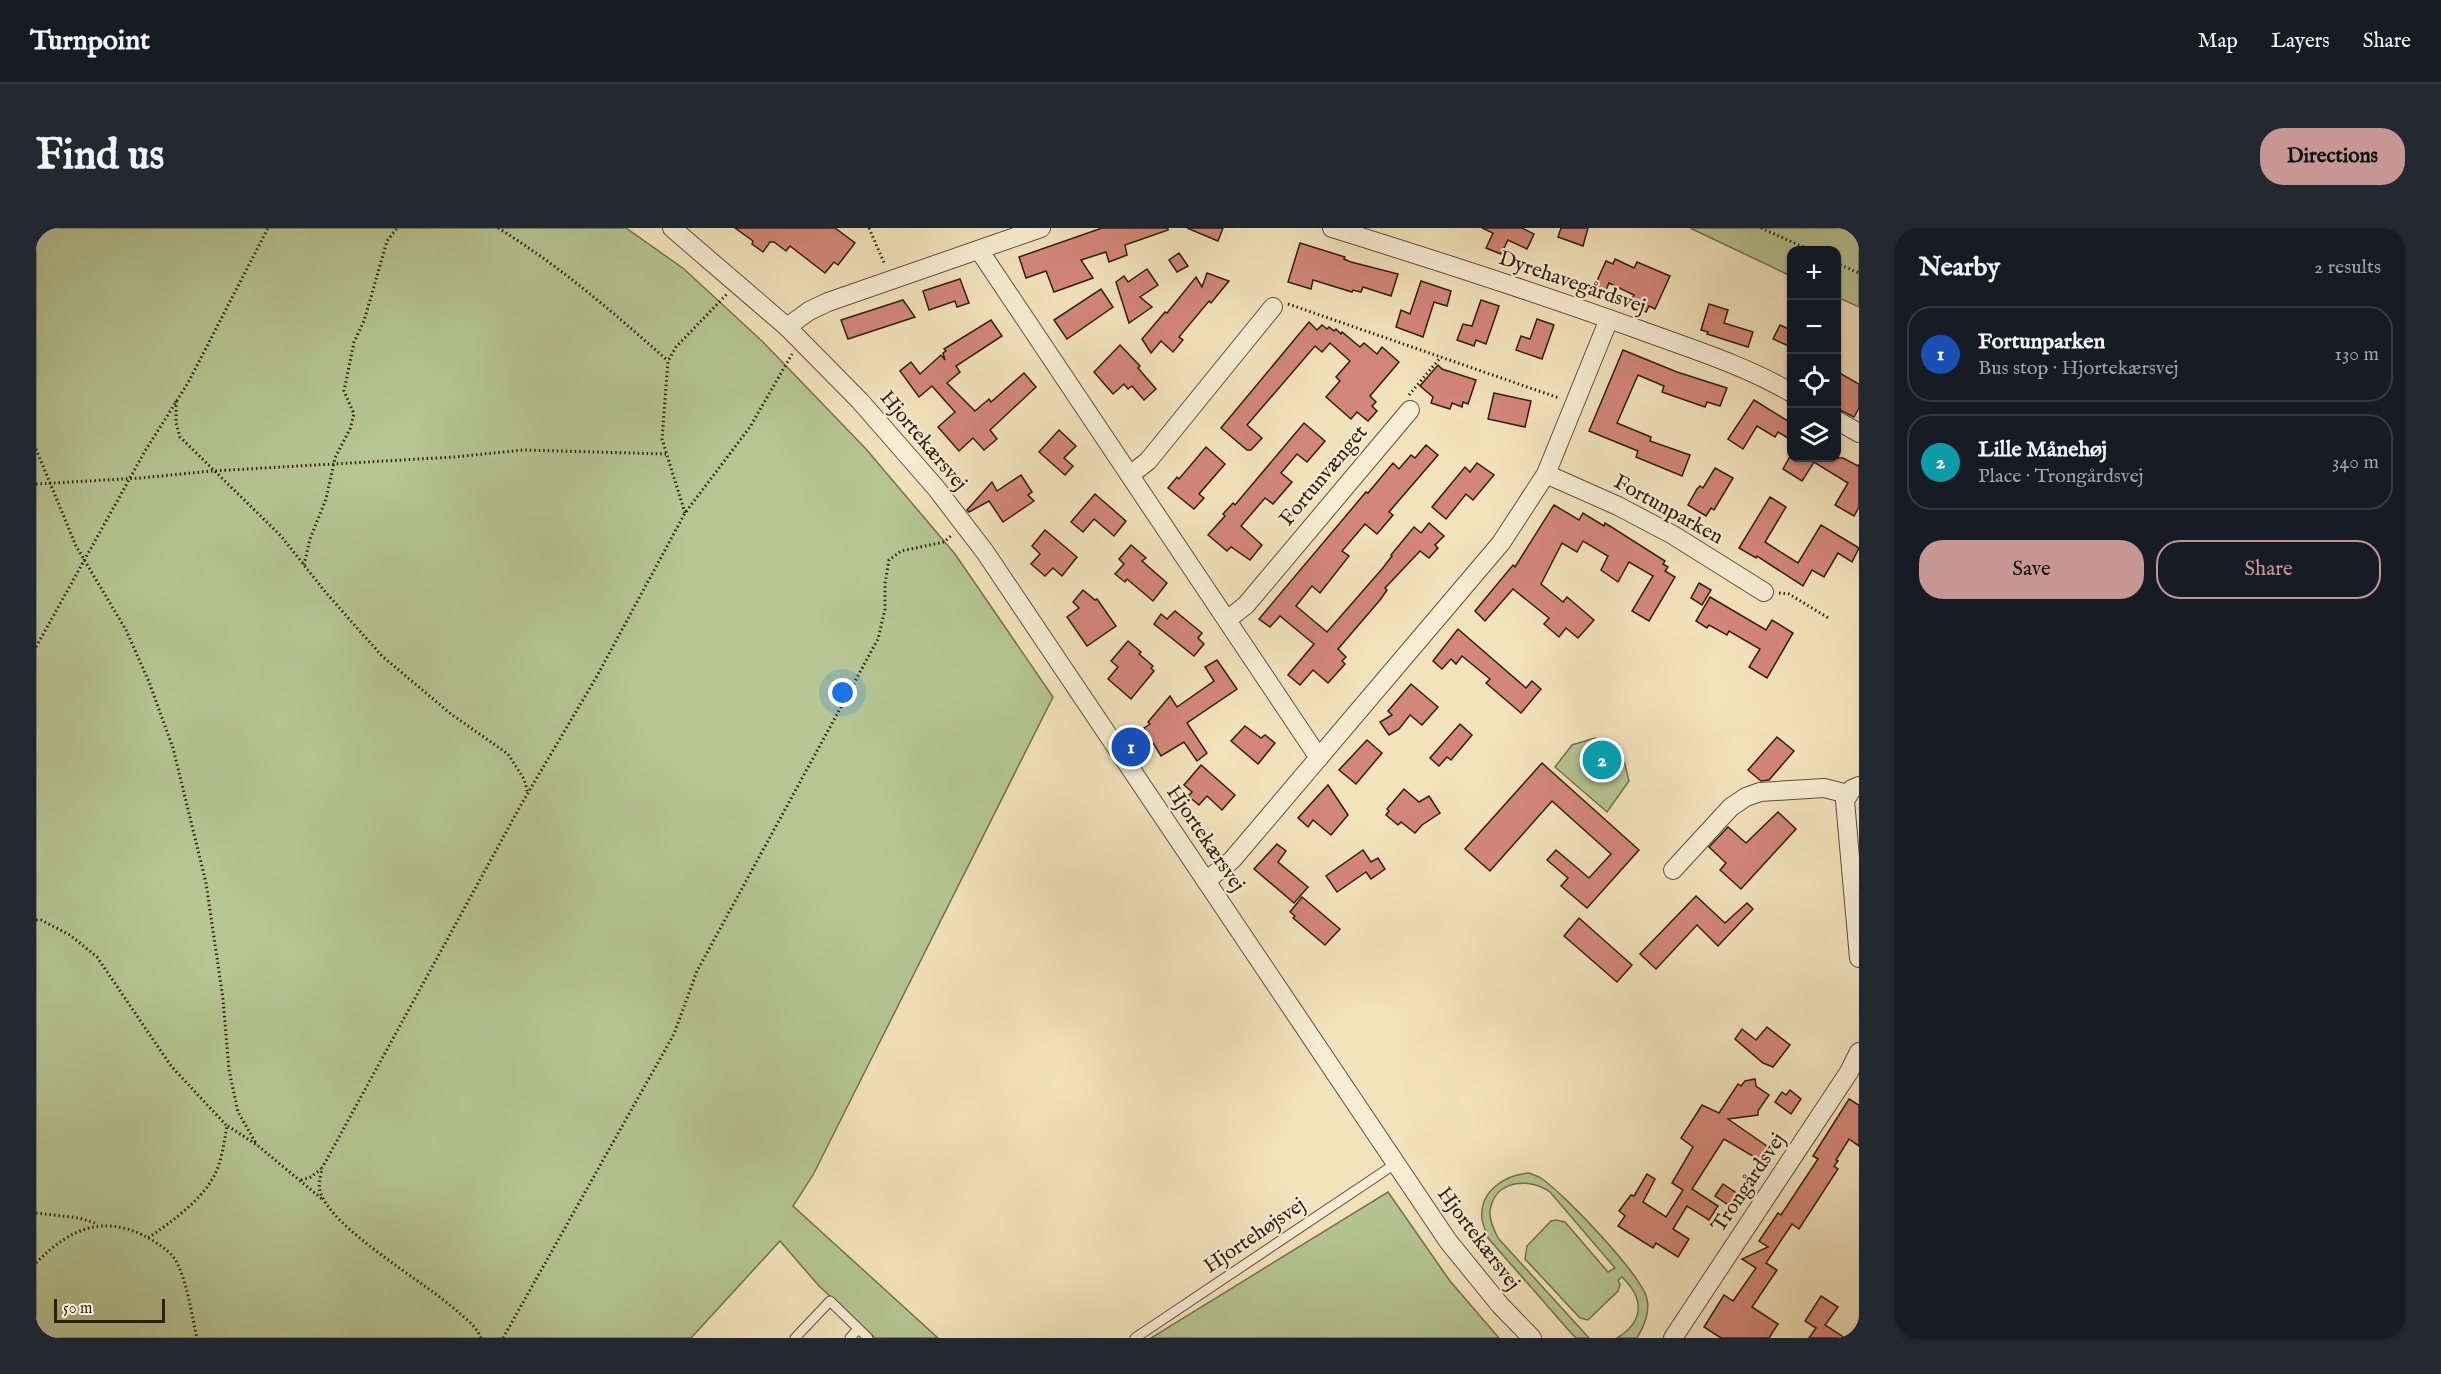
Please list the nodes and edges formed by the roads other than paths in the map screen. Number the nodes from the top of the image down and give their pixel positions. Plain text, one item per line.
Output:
1 (672, 228) edge
2 (1041, 228) edge
3 (1332, 228) edge
4 (979, 250) junction
5 (1273, 307) road end
6 (1609, 319) junction
7 (793, 333) junction
8 (1787, 391) edge
9 (1410, 410) road end
10 (1841, 423) edge
11 (1859, 434) edge
12 (1546, 474) junction
13 (1130, 475) junction
14 (1764, 592) road end
15 (1227, 620) junction
16 (1319, 758) junction
17 (1853, 790) edge
18 (1673, 870) dead end
19 (1206, 881) junction
20 (1859, 958) edge
21 (1859, 1052) edge
22 (1395, 1164) junction
23 (858, 1329) junction
24 (795, 1338) edge
25 (850, 1338) edge
26 (868, 1338) edge
27 (1135, 1338) edge
28 (1532, 1338) edge
29 (1673, 1338) edge

1 - 7 street, Hjortekærsvej
2 - 4 street
3 - 6 street, Dyrehavegårdsvej
4 - 7 street
4 - 13 street
5 - 13 street
6 - 8 street, Dyrehavegårdsvej
6 - 12 street
7 - 19 street, Hjortekærsvej
9 - 15 street, Fortunvænget
10 - 11 street
12 - 14 street, Fortunparken
12 - 16 street
13 - 15 street
15 - 16 street
16 - 19 street
17 - 18 street
17 - 20 street
19 - 22 street, Hjortekærsvej
21 - 29 street, Trongårdsvej
22 - 27 lane, Hjortehøjsvej
22 - 28 street, Hjortekærsvej
23 - 24 lane
23 - 25 lane
23 - 26 lane

